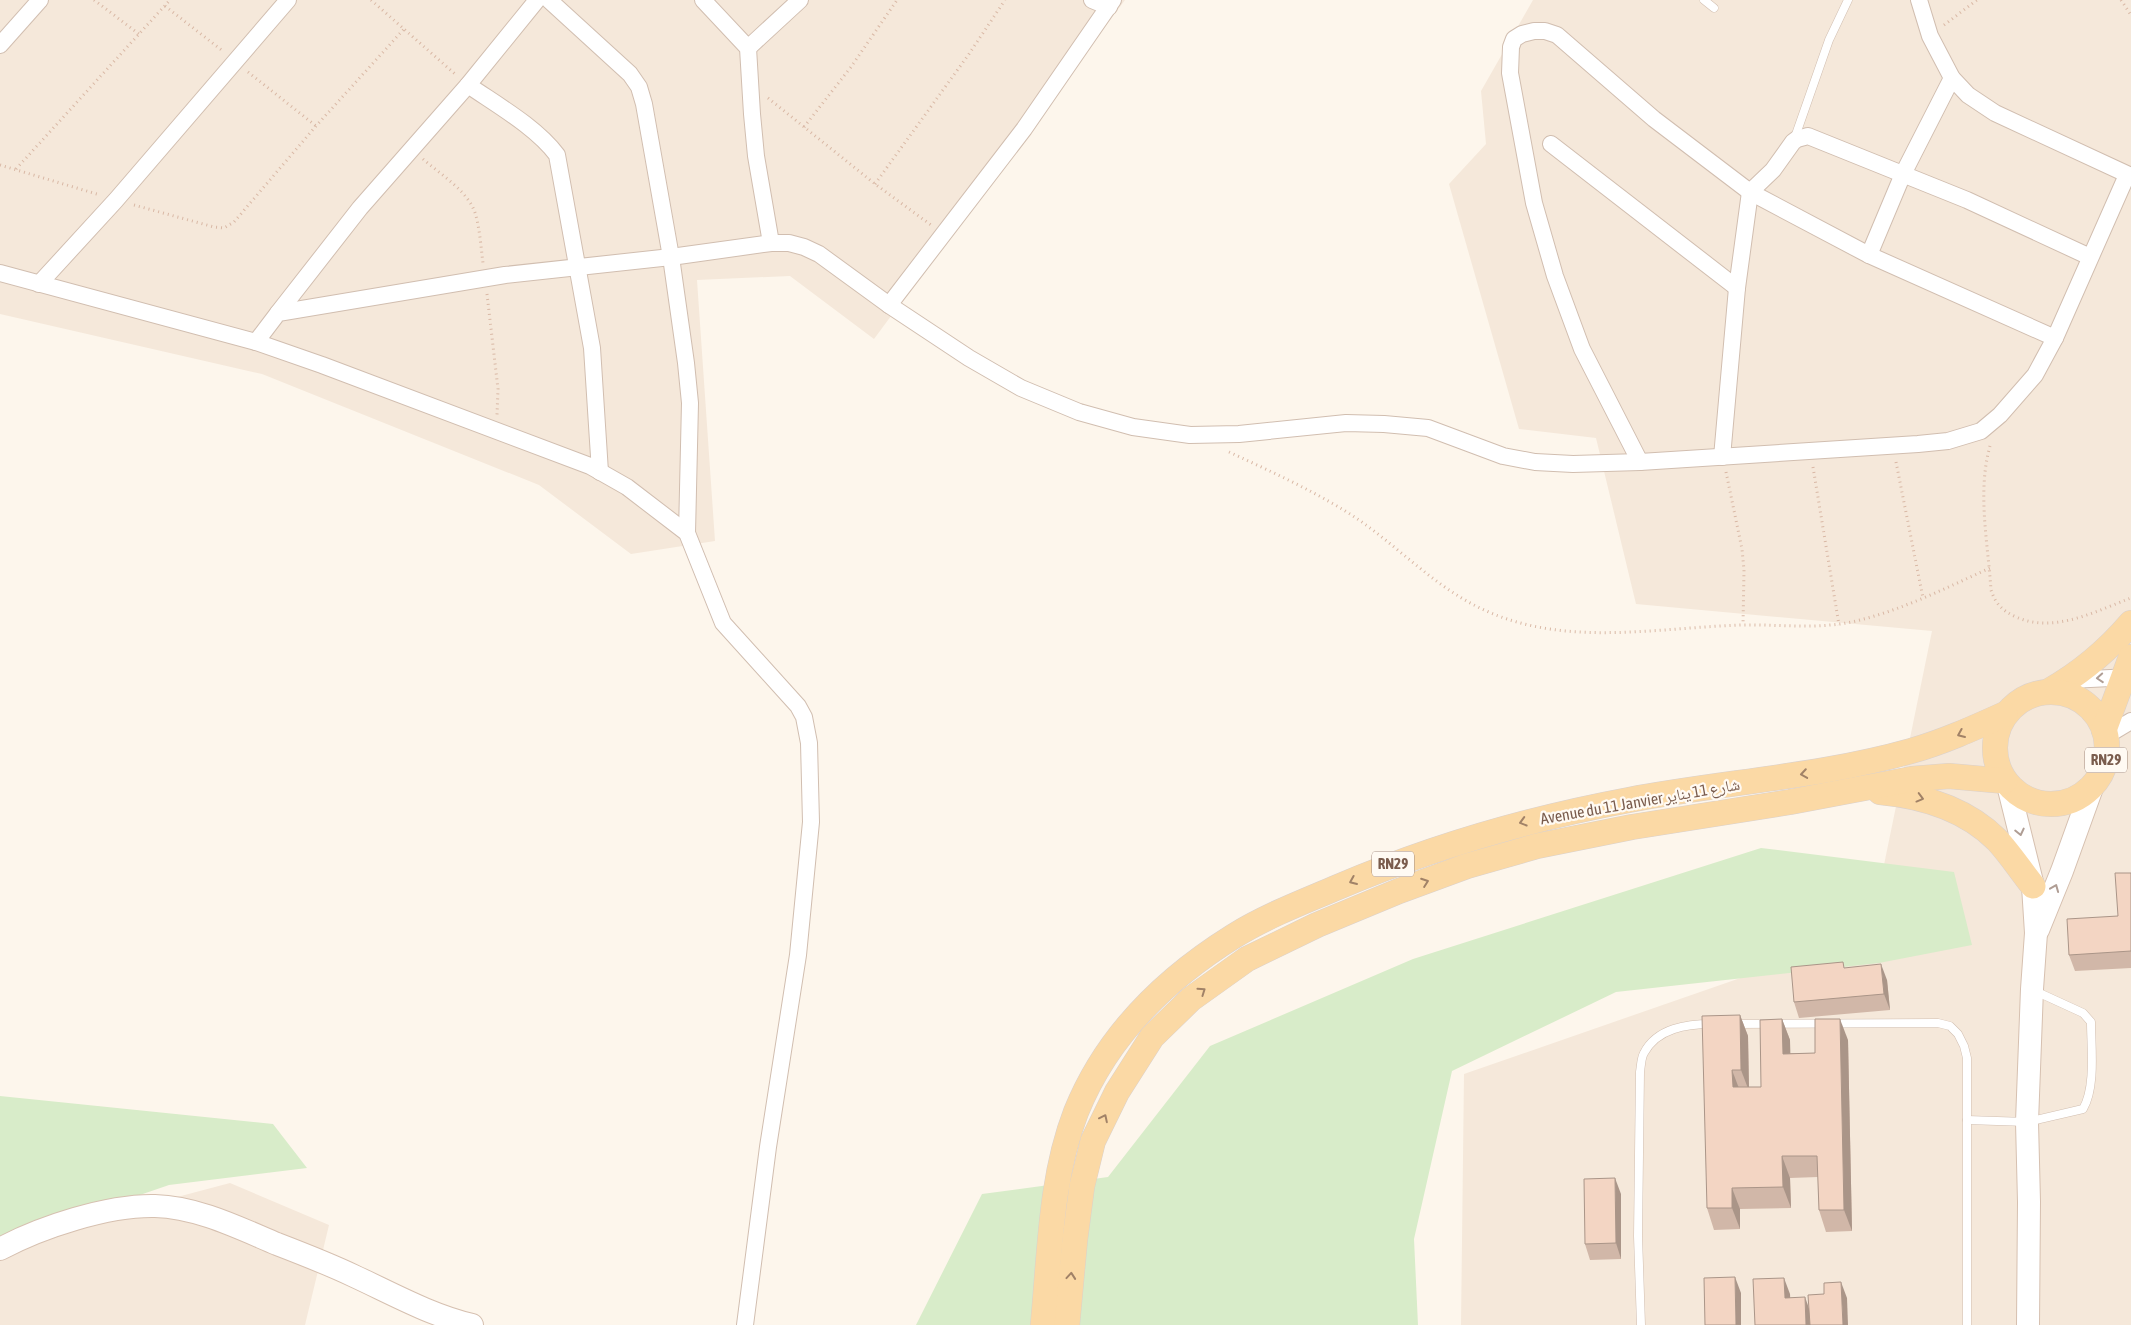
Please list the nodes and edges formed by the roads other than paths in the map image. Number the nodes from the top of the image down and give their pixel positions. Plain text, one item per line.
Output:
1 (40, 0) edge
2 (288, 0) edge
3 (537, 0) edge
4 (549, 0) edge
5 (703, 0) edge
6 (800, 0) edge
7 (1092, 0) edge
8 (1704, 0) edge
9 (1848, 0) edge
10 (1919, 0) edge
11 (1111, 4) edge
12 (1714, 8) dead end
13 (0, 45) edge
14 (748, 48) junction
15 (1952, 78) junction
16 (468, 85) junction
17 (1793, 142) junction
18 (1551, 144) dead end
19 (1904, 174) junction
20 (2129, 175) edge
21 (1750, 192) junction
22 (771, 243) junction
23 (1870, 255) junction
24 (2090, 257) junction
25 (671, 258) junction
26 (577, 267) junction
27 (0, 273) edge
28 (39, 284) junction
29 (1737, 288) junction
30 (889, 305) junction
31 (278, 313) junction
32 (2055, 338) junction
33 (256, 342) junction
34 (1722, 457) junction
35 (1640, 462) junction
36 (600, 472) junction
37 (686, 533) junction
38 (2131, 623) edge
39 (2129, 670) edge
40 (2059, 686) junction
41 (2005, 714) junction
42 (2131, 721) edge
43 (2105, 733) junction
44 (2006, 783) junction
45 (2093, 785) junction
46 (1855, 790) junction
47 (2033, 886) junction
48 (2036, 933) junction
49 (2032, 990) junction
50 (1967, 1120) junction
51 (2027, 1122) junction
52 (0, 1249) edge
53 (472, 1325) edge
54 (745, 1325) edge
55 (1043, 1325) edge
56 (1067, 1325) edge
57 (1641, 1325) edge
58 (1967, 1325) edge
59 (2028, 1325) edge

1 - 13 street
2 - 28 street
3 - 16 street
4 - 25 street
5 - 14 street
6 - 14 street
7 - 11 street
8 - 12 lane
9 - 17 lane
10 - 15 street
11 - 30 street
14 - 22 street
15 - 19 street
15 - 20 street
16 - 26 street
16 - 31 street
17 - 19 street
17 - 21 street
18 - 29 street
19 - 23 street
19 - 24 street
20 - 24 street
21 - 23 street
21 - 29 street
21 - 35 street
22 - 25 street
22 - 30 street
23 - 32 street
24 - 32 street
25 - 26 street
25 - 37 street
26 - 31 street
26 - 36 street
27 - 28 street
28 - 33 street
29 - 34 street
30 - 35 street
31 - 33 street
32 - 34 street
33 - 36 street
34 - 35 street
36 - 37 street
37 - 54 street
38 - 40 main road, RN29
39 -> 40 street
39 - 43 main road, RN29
40 - 41 main road, RN29
40 - 43 main road, RN29
41 - 44 main road, RN29
41 -> 55 main road, Avenue du 11 Janvier شارع 11 يناير / RN29
42 - 43 street
43 - 45 main road, RN29
44 - 45 main road, RN29
44 - 46 main road, Avenue du 11 Janvier شارع 11 يناير / RN29
44 -> 47 street
48 -> 45 street
46 -> 47 main road
56 -> 46 main road, Avenue du 11 Janvier شارع 11 يناير / RN29
47 - 48 street
48 - 49 street
49 - 51 street
49 - 51 lane
50 - 51 lane
50 - 57 lane
50 - 58 lane
51 - 59 street
52 - 53 street

